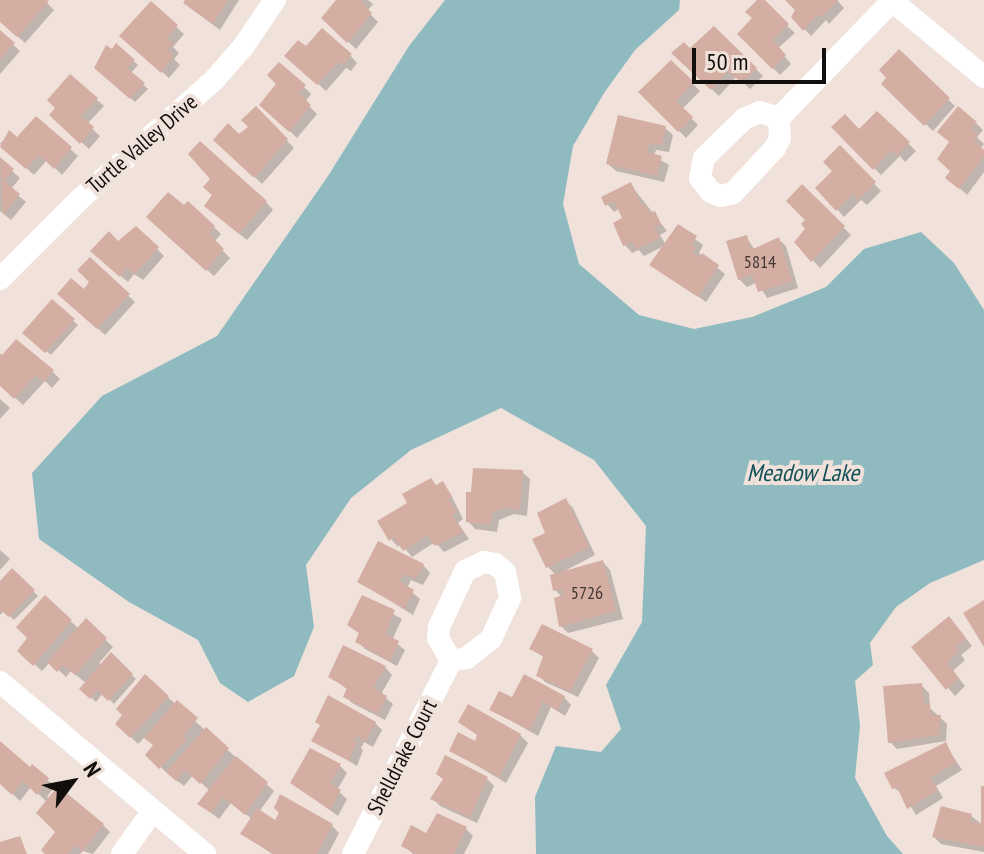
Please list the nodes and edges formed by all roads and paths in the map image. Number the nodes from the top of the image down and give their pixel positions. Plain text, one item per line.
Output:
1 (275, 0) edge
2 (892, 1) edge
3 (984, 77) edge
4 (779, 118) dead end
5 (0, 279) edge
6 (451, 661) dead end
7 (0, 682) edge
8 (152, 812) junction
9 (122, 854) edge
10 (205, 854) edge
11 (353, 854) edge

1 - 5 street, Turtle Valley Drive
2 - 3 street
2 - 4 street
6 - 11 street, Shelldrake Court
7 - 8 street
8 - 9 street
8 - 10 street

